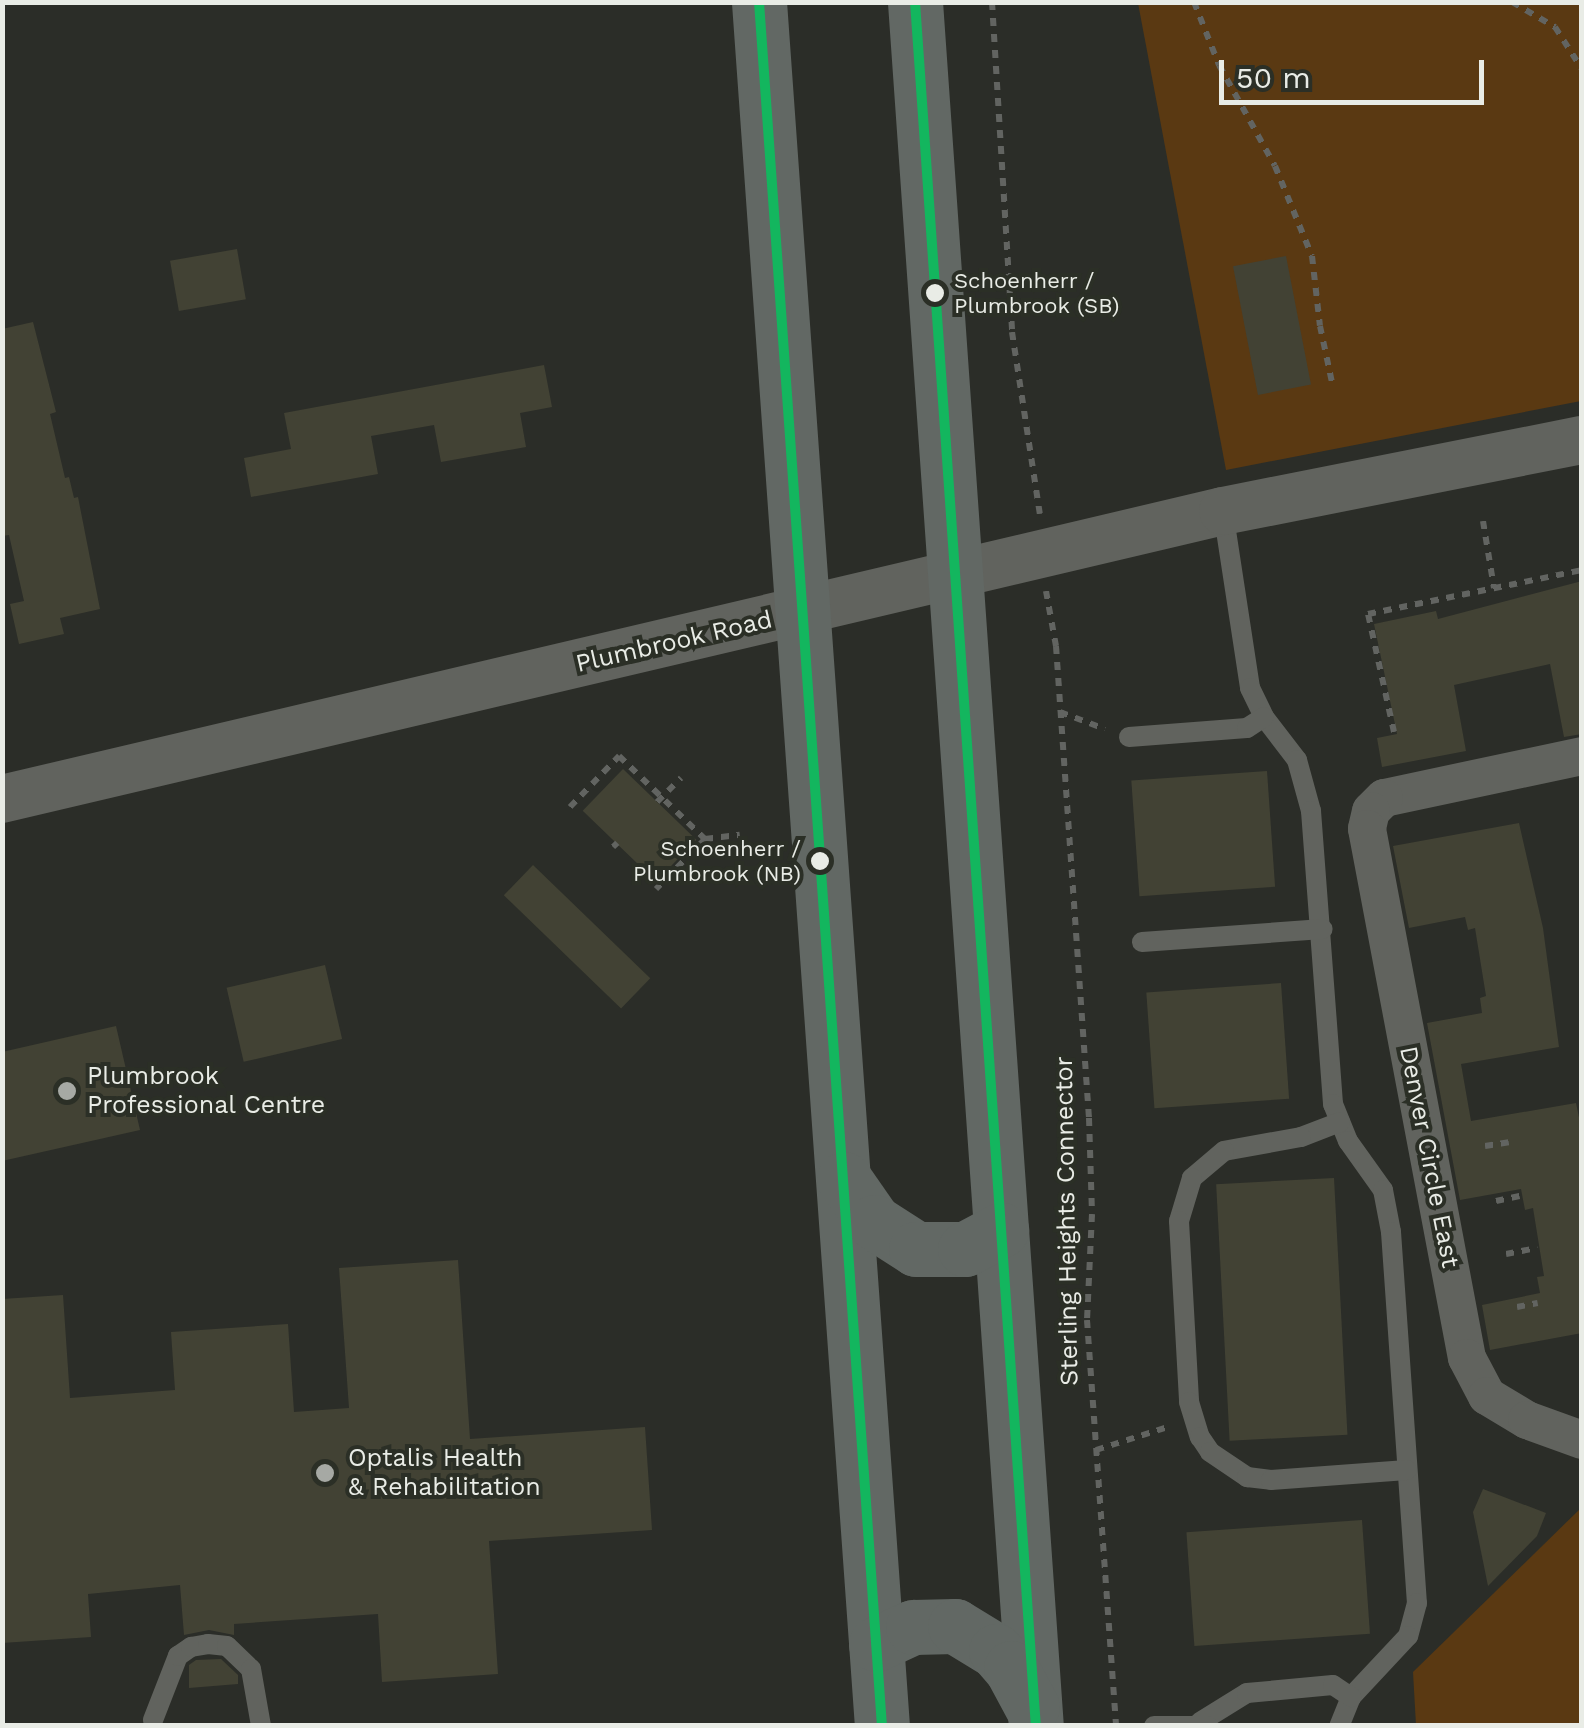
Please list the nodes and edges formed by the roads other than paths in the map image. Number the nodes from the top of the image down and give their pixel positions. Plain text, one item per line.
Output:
1 (760, 2) edge
2 (910, 10) edge
3 (1582, 440) edge
4 (1223, 511) junction
5 (957, 575) junction
6 (802, 612) junction
7 (1264, 717) junction
8 (1130, 736) road end
9 (1582, 756) edge
10 (2, 800) edge
11 (1323, 929) junction
12 (1142, 942) dead end
13 (1340, 1122) junction
14 (844, 1179) junction
15 (1002, 1230) junction
16 (1582, 1440) edge
17 (1407, 1470) junction
18 (876, 1644) junction
19 (1350, 1697) junction
20 (152, 1720) dead end
21 (1035, 1720) edge
22 (1204, 1724) edge
23 (261, 1726) edge
24 (882, 1726) edge
25 (1154, 1726) edge
26 (1340, 1726) edge

1 - 6 main road
2 - 5 main road
3 - 4 street, Plumbrook Road
4 - 5 street, Plumbrook Road
4 - 7 lane
5 - 6 street, Plumbrook Road
5 - 15 main road
6 - 10 street, Plumbrook Road
6 - 14 main road
7 - 8 lane
7 - 11 lane
9 - 16 street, Denver Circle East
11 - 12 lane
11 - 13 lane
13 - 17 lane
13 - 17 lane
14 - 15 main road
14 - 18 main road
15 - 21 main road
17 - 19 lane
18 - 21 main road
18 - 24 main road
19 - 22 lane
19 - 26 lane
20 - 23 lane
22 - 25 lane

